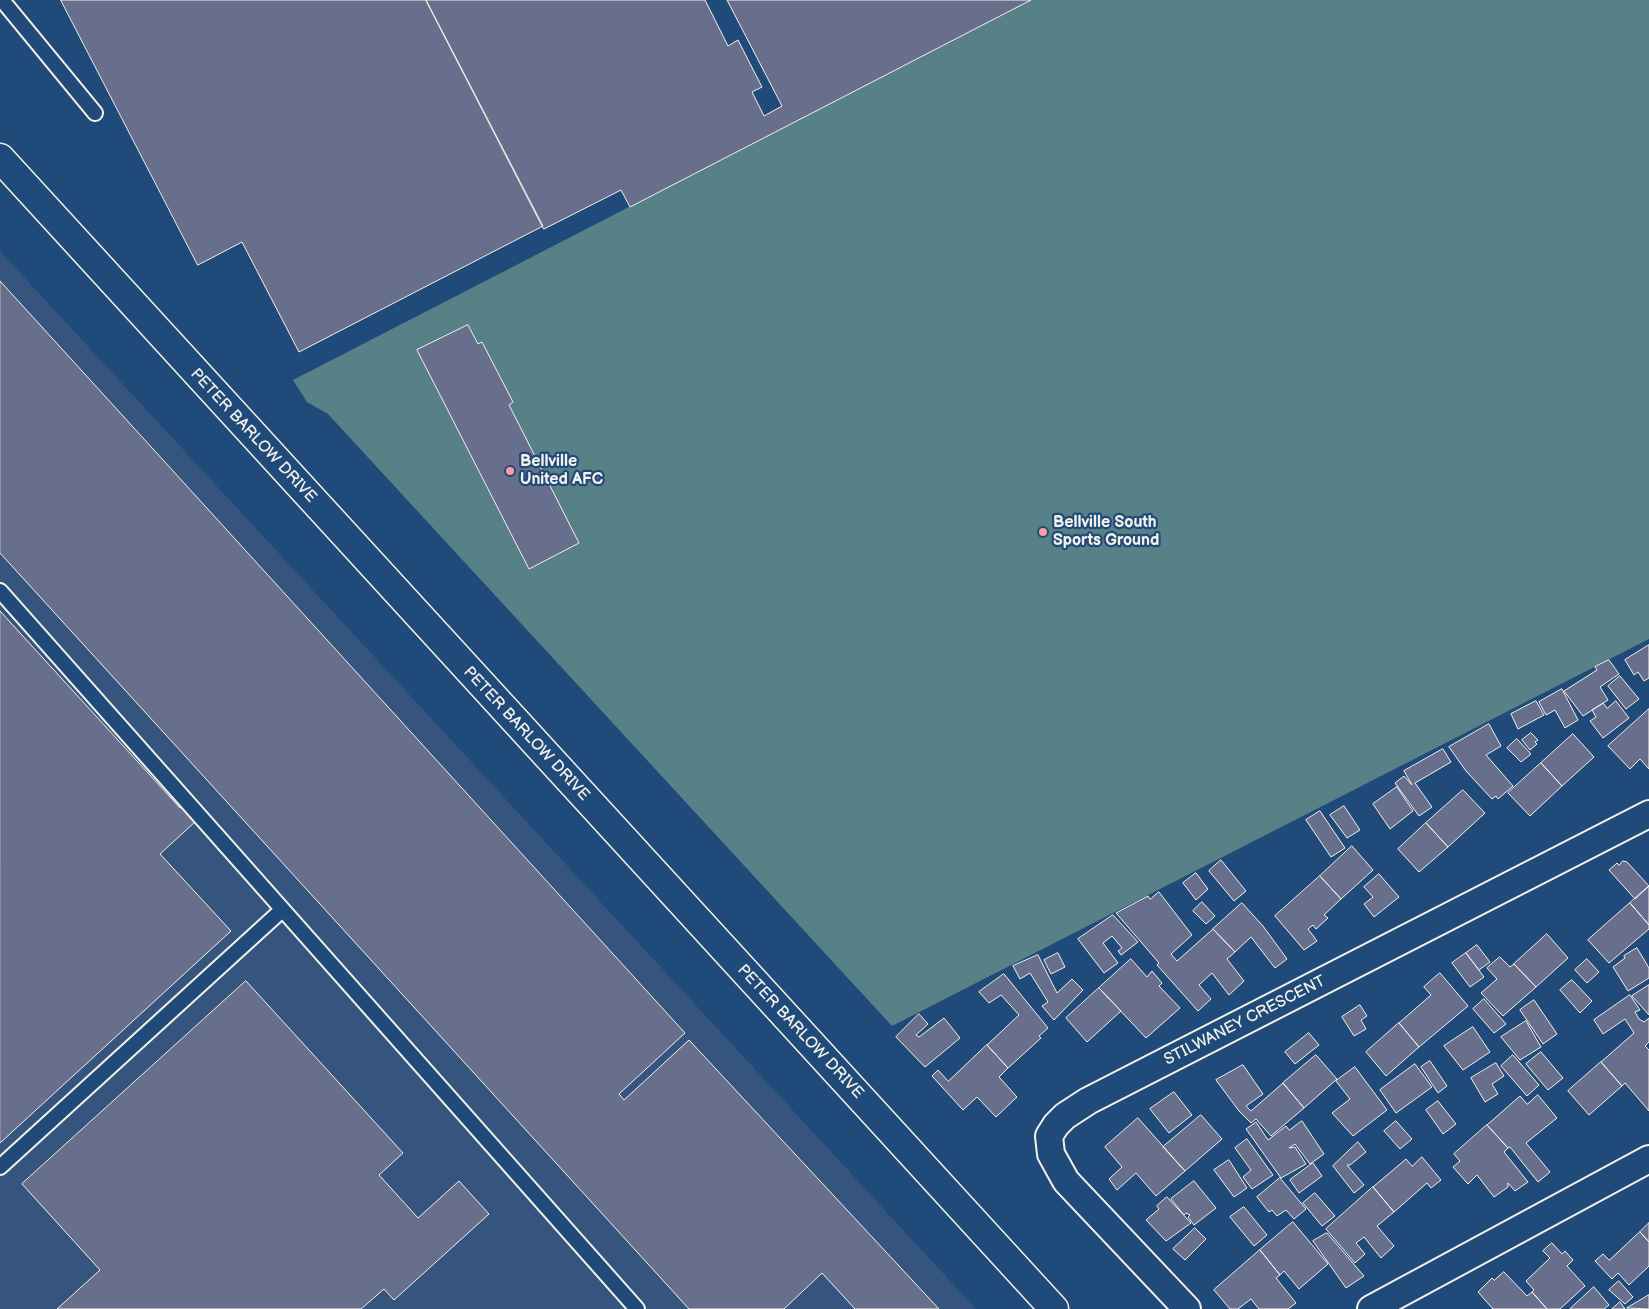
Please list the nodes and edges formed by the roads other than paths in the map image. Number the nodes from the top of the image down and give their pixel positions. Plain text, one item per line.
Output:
1 (2, 0) edge
2 (94, 113) dead end
3 (0, 158) edge
4 (0, 591) edge
5 (1649, 814) edge
6 (282, 910) junction
7 (1649, 1159) edge
8 (0, 1167) edge
9 (637, 1309) edge
10 (1054, 1309) edge
11 (1187, 1309) edge
12 (1372, 1309) edge

1 - 2 lane
3 - 10 street, PETER BARLOW DRIVE
4 - 6 lane
5 - 11 street, STILWANEY CRESCENT
6 - 8 lane
6 - 9 lane
7 - 12 street

